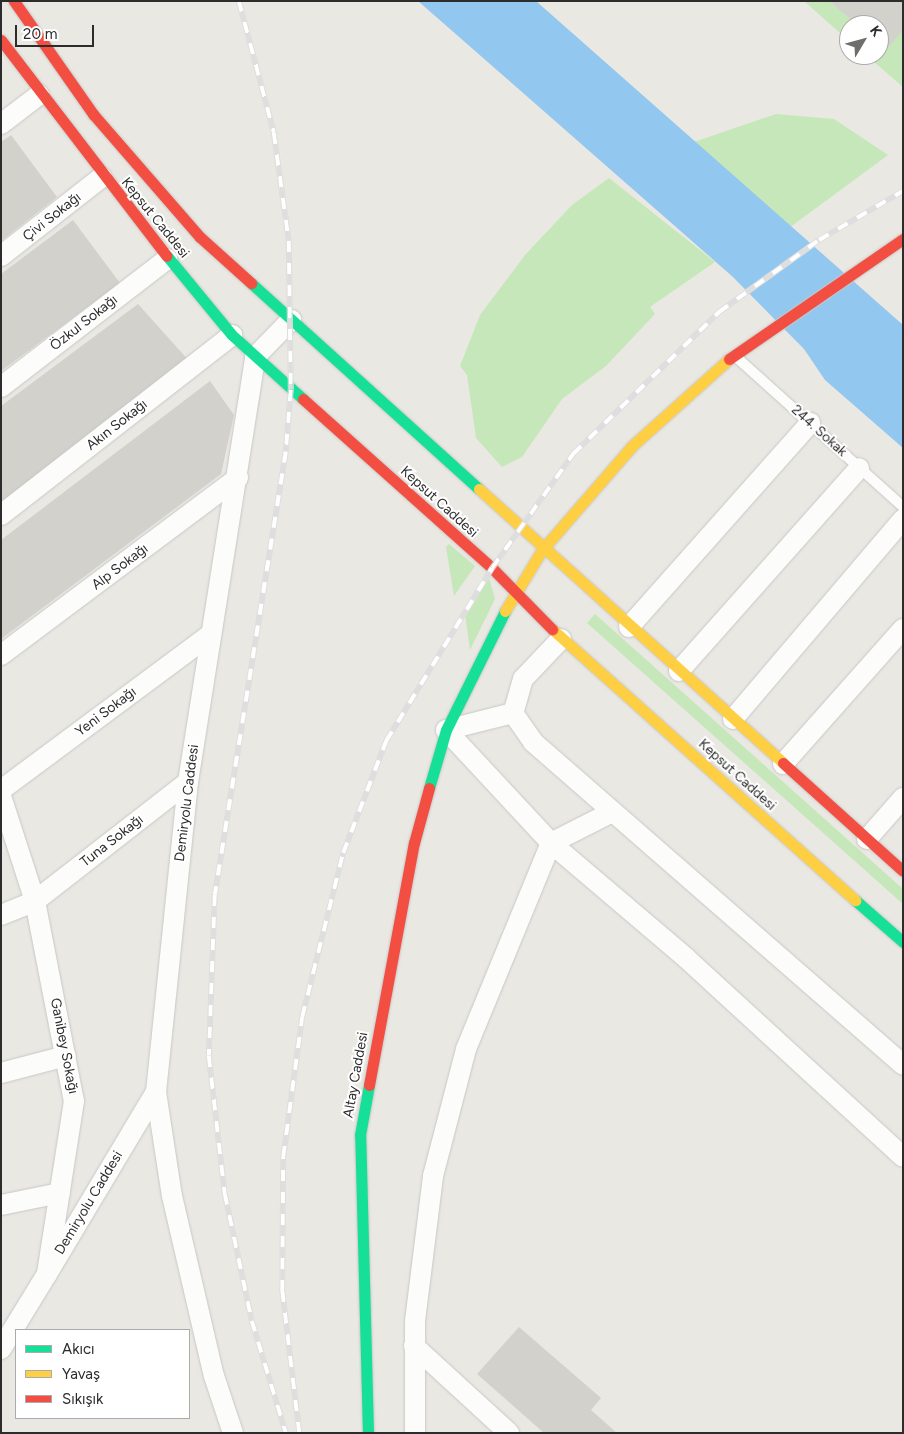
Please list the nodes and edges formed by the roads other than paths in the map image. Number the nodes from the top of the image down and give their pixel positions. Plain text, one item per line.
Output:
1 (14, 1) edge
2 (1, 40) edge
3 (39, 95) junction
4 (1, 124) edge
5 (102, 177) junction
6 (903, 239) edge
7 (1, 256) edge
8 (167, 258) junction
9 (291, 320) junction
10 (232, 335) junction
11 (734, 355) junction
12 (255, 357) junction
13 (1, 387) edge
14 (810, 423) junction
15 (860, 468) junction
16 (238, 478) junction
17 (903, 507) edge
18 (1, 515) edge
19 (903, 519) edge
20 (542, 550) junction
21 (514, 592) junction
22 (629, 627) junction
23 (903, 629) edge
24 (211, 634) junction
25 (561, 639) junction
26 (1, 655) edge
27 (679, 671) junction
28 (513, 713) junction
29 (733, 719) junction
30 (446, 730) junction
31 (783, 764) junction
32 (188, 782) junction
33 (1, 790) edge
34 (1, 796) edge
35 (903, 798) edge
36 (612, 812) junction
37 (6, 822) edge
38 (867, 839) junction
39 (551, 843) junction
40 (903, 871) edge
41 (35, 901) junction
42 (1, 915) edge
43 (903, 942) edge
44 (66, 1056) junction
45 (903, 1065) edge
46 (1, 1073) edge
47 (156, 1092) junction
48 (903, 1157) edge
49 (60, 1193) junction
50 (1, 1205) edge
51 (47, 1274) junction
52 (414, 1346) junction
53 (1, 1349) edge
54 (233, 1433) edge
55 (368, 1433) edge
56 (415, 1433) edge
57 (509, 1433) edge

1 - 9 main road, Kepsut Caddesi
2 - 3 main road, Kepsut Caddesi
3 - 4 street
3 - 5 main road, Kepsut Caddesi
5 - 7 street, Çivi Sokağı
5 - 8 main road, Kepsut Caddesi
6 - 11 main road, Altay Caddesi
8 - 10 main road, Kepsut Caddesi
8 - 13 street, Özkul Sokağı
9 - 12 street
9 - 20 main road, Kepsut Caddesi
10 - 12 main road, Kepsut Caddesi
10 - 18 street, Akın Sokağı
11 - 14 lane, 244. Sokak
11 - 20 main road, Altay Caddesi
12 - 16 street, Demiryolu Caddesi
12 - 21 main road, Kepsut Caddesi
14 - 15 lane, 244. Sokak
14 - 22 street
15 - 17 lane, 244. Sokak
15 - 27 street
16 - 24 street, Demiryolu Caddesi
16 - 26 street, Alp Sokağı
19 - 29 street
20 - 21 main road, Altay Caddesi
20 - 22 main road, Kepsut Caddesi
21 - 25 main road, Kepsut Caddesi
21 - 30 main road, Altay Caddesi
22 - 27 main road, Kepsut Caddesi
23 - 31 street
24 - 32 street, Demiryolu Caddesi
24 - 33 street, Yeni Sokağı
25 - 28 street
25 - 43 main road, Kepsut Caddesi
27 - 29 main road, Kepsut Caddesi
28 - 30 street
28 - 36 street
29 - 31 main road, Kepsut Caddesi
30 - 39 street
30 - 55 main road, Altay Caddesi
31 - 38 main road, Kepsut Caddesi
32 - 41 street, Tuna Sokağı
32 - 47 street, Demiryolu Caddesi
34 - 37 street, Ganibey Sokağı
35 - 38 street
36 - 39 street
36 - 45 street
37 - 41 street, Ganibey Sokağı
38 - 40 main road, Kepsut Caddesi
39 - 48 street
39 - 52 street
41 - 42 street, Tuna Sokağı
41 - 44 street, Ganibey Sokağı
44 - 46 street
44 - 49 street, Ganibey Sokağı
47 - 51 street, Demiryolu Caddesi
47 - 54 street
49 - 50 street
49 - 51 street, Ganibey Sokağı
51 - 53 street, Ganibey Sokağı
52 - 56 street
52 - 57 street

